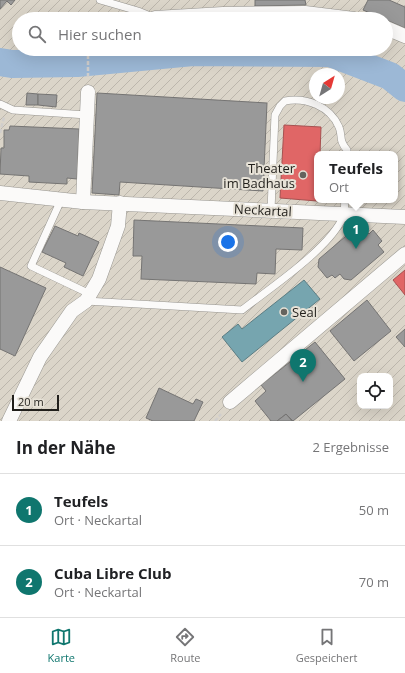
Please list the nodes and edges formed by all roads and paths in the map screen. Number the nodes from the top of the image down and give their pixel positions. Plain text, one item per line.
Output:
1 (100, 0) edge
2 (140, 12) edge
3 (393, 31) edge
4 (405, 36) edge
5 (88, 56) edge
6 (88, 92) joint
7 (0, 104) edge
8 (7, 107) junction
9 (87, 115) junction
10 (0, 133) edge
11 (347, 151) edge
12 (0, 193) edge
13 (62, 200) junction
14 (83, 202) junction
15 (120, 203) junction
16 (344, 207) edge
17 (271, 210) junction
18 (405, 217) edge
19 (405, 254) edge
20 (88, 297) junction
21 (230, 402) dead end
22 (10, 421) edge

1 - 2 lane
3 - 4 street
5 - 6 path
6 - 9 street
7 - 8 lane
8 - 9 lane
8 - 10 path
9 - 14 street
11 - 17 lane
12 - 13 street, Neckartal
13 - 14 street, Neckartal
13 - 20 lane
14 - 15 street, Neckartal
15 - 17 street, Neckartal
15 - 20 street
16 - 17 street, Neckartal
16 - 18 street, Neckartal
16 - 20 lane
19 - 21 street
20 - 22 street

